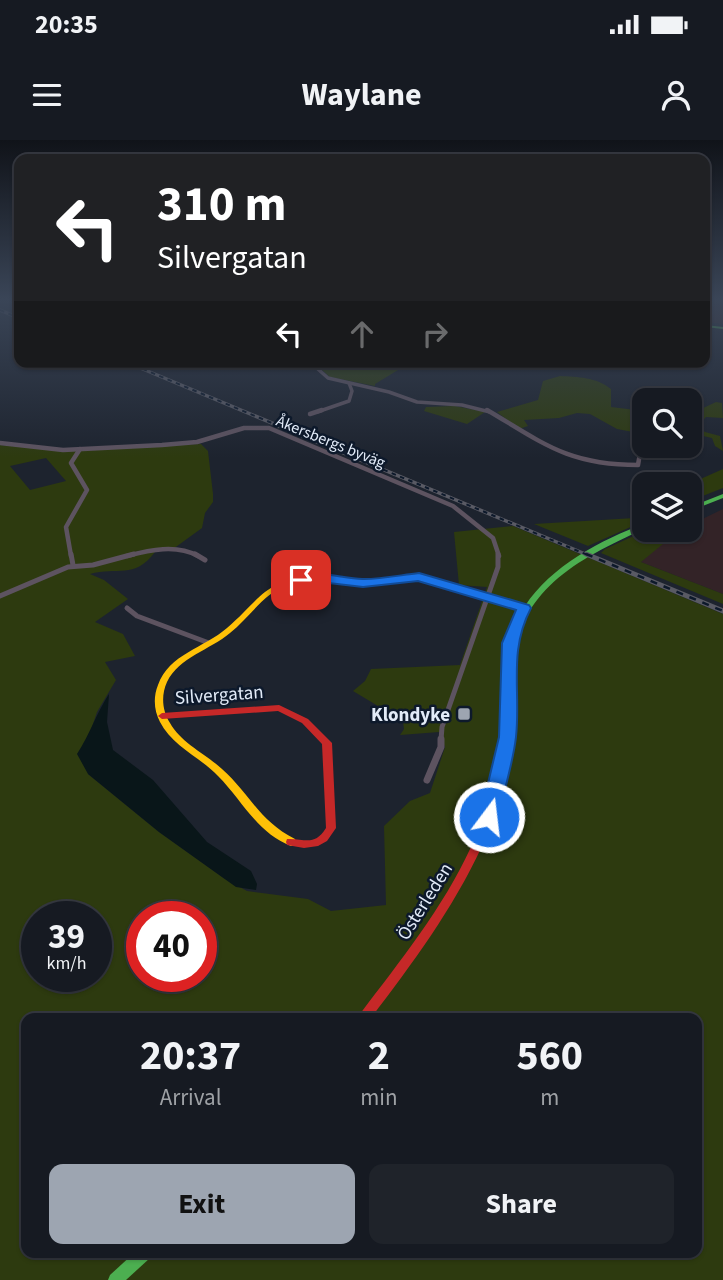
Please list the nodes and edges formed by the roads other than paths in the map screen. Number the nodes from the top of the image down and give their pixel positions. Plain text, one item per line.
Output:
1 (316, 368) edge
2 (349, 383) junction
3 (310, 414) dead end
4 (0, 443) edge
5 (80, 449) junction
6 (640, 458) edge
7 (723, 496) edge
8 (702, 504) edge
9 (632, 532) edge
10 (205, 560) dead end
11 (73, 565) junction
12 (0, 596) edge
13 (486, 596) junction
14 (127, 608) dead end
15 (524, 608) junction
16 (209, 643) junction
17 (162, 716) junction
18 (427, 780) dead end
19 (368, 1013) edge
20 (139, 1258) edge
21 (115, 1280) edge

1 - 2 street
2 - 3 street
2 - 6 street
4 - 5 street, Åkersbergs byväg
5 - 11 street
5 - 13 street, Åkersbergs byväg
7 - 8 street
9 - 15 street, Österleden
10 - 11 street
11 - 12 street
13 - 15 street, Silvergatan
13 - 16 street, Silvergatan
13 - 18 street, Åkersbergs byväg
14 - 16 street
15 - 19 street, Österleden
16 - 17 street, Silvergatan
17 - 17 street, Silvergatan
20 - 21 street

